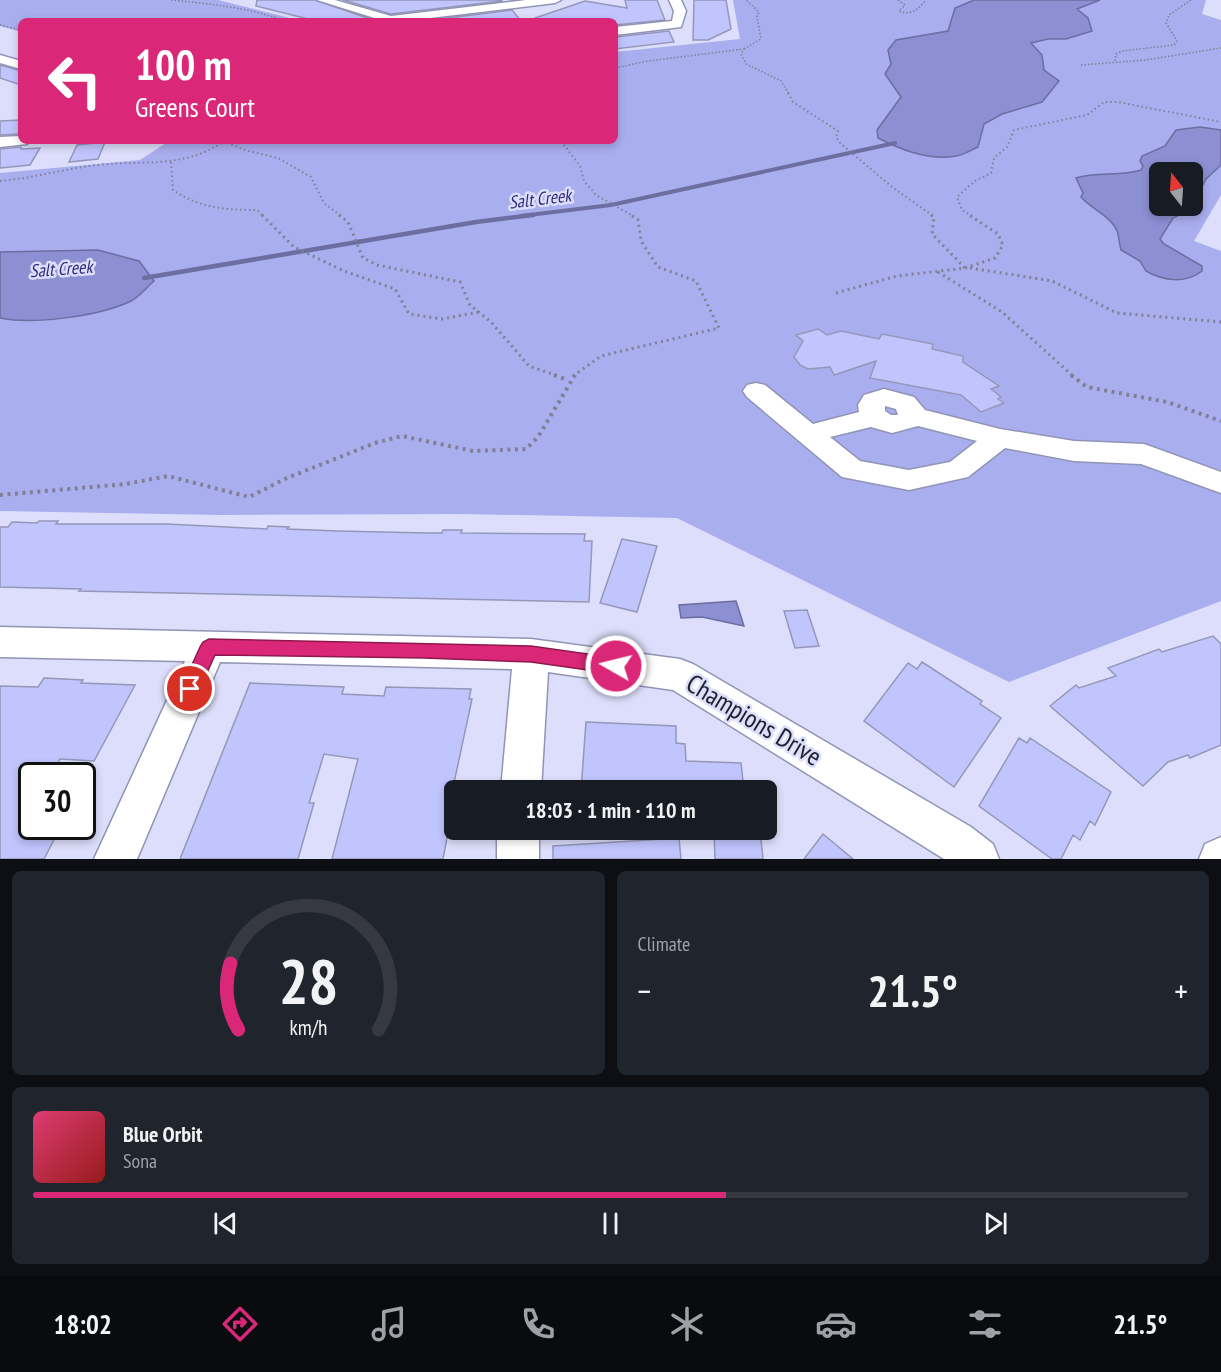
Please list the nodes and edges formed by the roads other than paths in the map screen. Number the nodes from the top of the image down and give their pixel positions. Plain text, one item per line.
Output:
1 (325, 0) edge
2 (555, 0) edge
3 (675, 0) edge
4 (388, 18) edge
5 (411, 18) edge
6 (618, 31) edge
7 (0, 59) edge
8 (18, 64) edge
9 (18, 141) edge
10 (0, 142) edge
11 (756, 391) dead end
12 (808, 434) junction
13 (1000, 438) junction
14 (1221, 483) edge
15 (0, 642) edge
16 (209, 647) junction
17 (531, 654) junction
18 (522, 780) edge
19 (518, 840) edge
20 (115, 859) edge
21 (519, 859) edge
22 (978, 859) edge

1 - 4 street
2 - 5 street
3 - 6 street
7 - 8 street
9 - 10 street
11 - 12 street
12 - 13 street
12 - 13 street
13 - 14 street
15 - 16 street, Champions Drive
16 - 17 street, Champions Drive
16 - 20 street
17 - 18 street
17 - 22 street, Champions Drive
19 - 21 street

